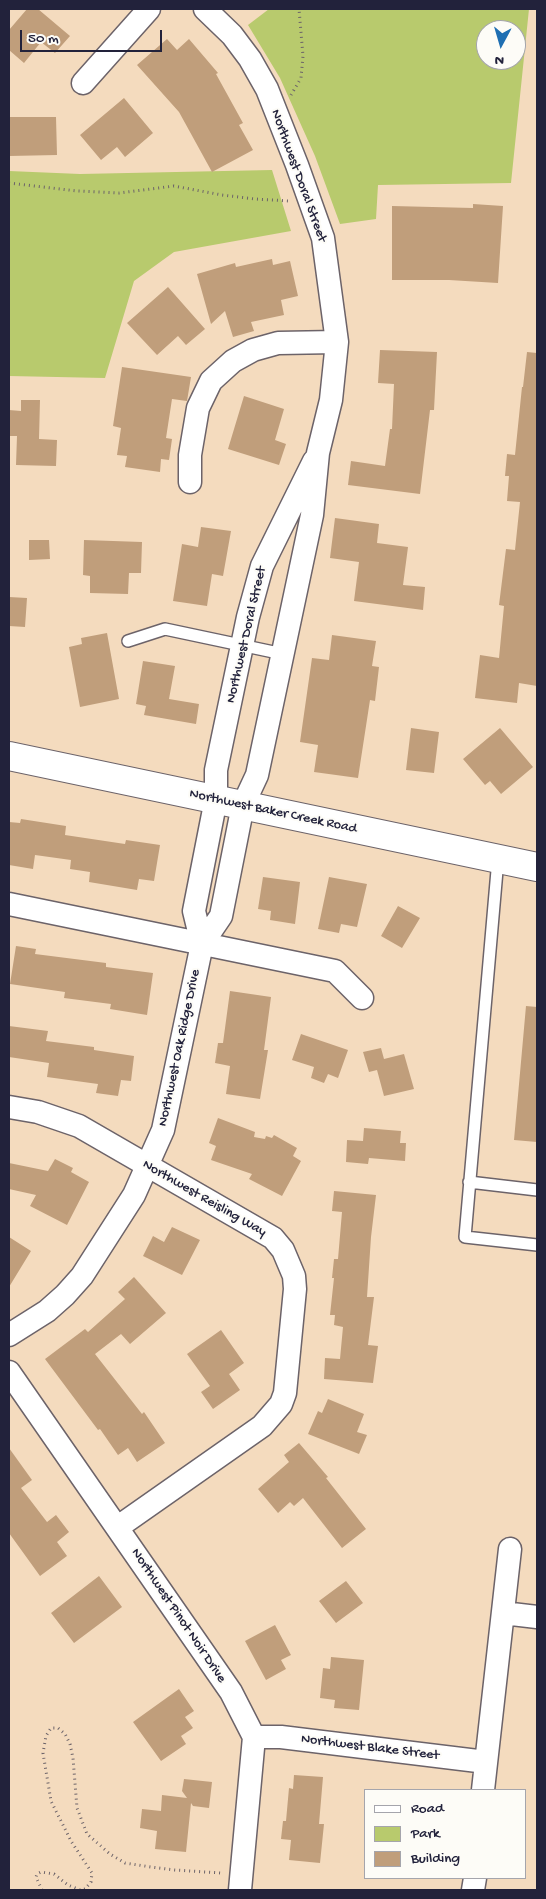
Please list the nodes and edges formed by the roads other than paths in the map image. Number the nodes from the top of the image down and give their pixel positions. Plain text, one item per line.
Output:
1 (148, 9) edge
2 (205, 9) edge
3 (83, 83) dead end
4 (337, 342) junction
5 (318, 453) junction
6 (190, 482) dead end
7 (128, 641) dead end
8 (242, 646) junction
9 (283, 654) junction
10 (9, 756) edge
11 (216, 799) junction
12 (244, 805) junction
13 (498, 859) junction
14 (537, 867) edge
15 (9, 904) edge
16 (202, 944) junction
17 (362, 998) dead end
18 (9, 1107) edge
19 (147, 1166) junction
20 (469, 1182) junction
21 (537, 1190) edge
22 (537, 1245) edge
23 (9, 1335) edge
24 (9, 1372) edge
25 (118, 1527) junction
26 (510, 1549) dead end
27 (504, 1613) junction
28 (537, 1617) edge
29 (254, 1737) junction
30 (486, 1762) junction
31 (483, 1789) edge
32 (241, 1882) edge

1 - 3 street
2 - 4 street, Northwest Doral Street
4 - 5 street, Northwest Doral Street
4 - 6 street
5 - 8 street, Northwest Doral Street
5 - 9 street, Northwest Doral Street
7 - 8 lane
8 - 9 lane
8 - 11 street, Northwest Doral Street
9 - 12 street, Northwest Doral Street
10 - 11 main road, Northwest Baker Creek Road
11 - 12 main road, Northwest Baker Creek Road
11 - 16 street, Northwest Oak Ridge Drive
12 - 13 main road, Northwest Baker Creek Road
12 - 16 street, Northwest Oak Ridge Drive
13 - 14 main road, Northwest Baker Creek Road
13 - 20 lane
15 - 16 street
16 - 17 street
16 - 19 street, Northwest Oak Ridge Drive
18 - 19 street, Northwest Reisling Way
19 - 23 street, Northwest Oak Ridge Drive
19 - 25 street, Northwest Reisling Way
20 - 21 lane
20 - 22 lane
24 - 25 street, Northwest Pinot Noir Drive
25 - 29 street, Northwest Pinot Noir Drive
26 - 27 street
27 - 28 street
27 - 30 street
29 - 30 street, Northwest Blake Street
29 - 32 street
30 - 31 street

